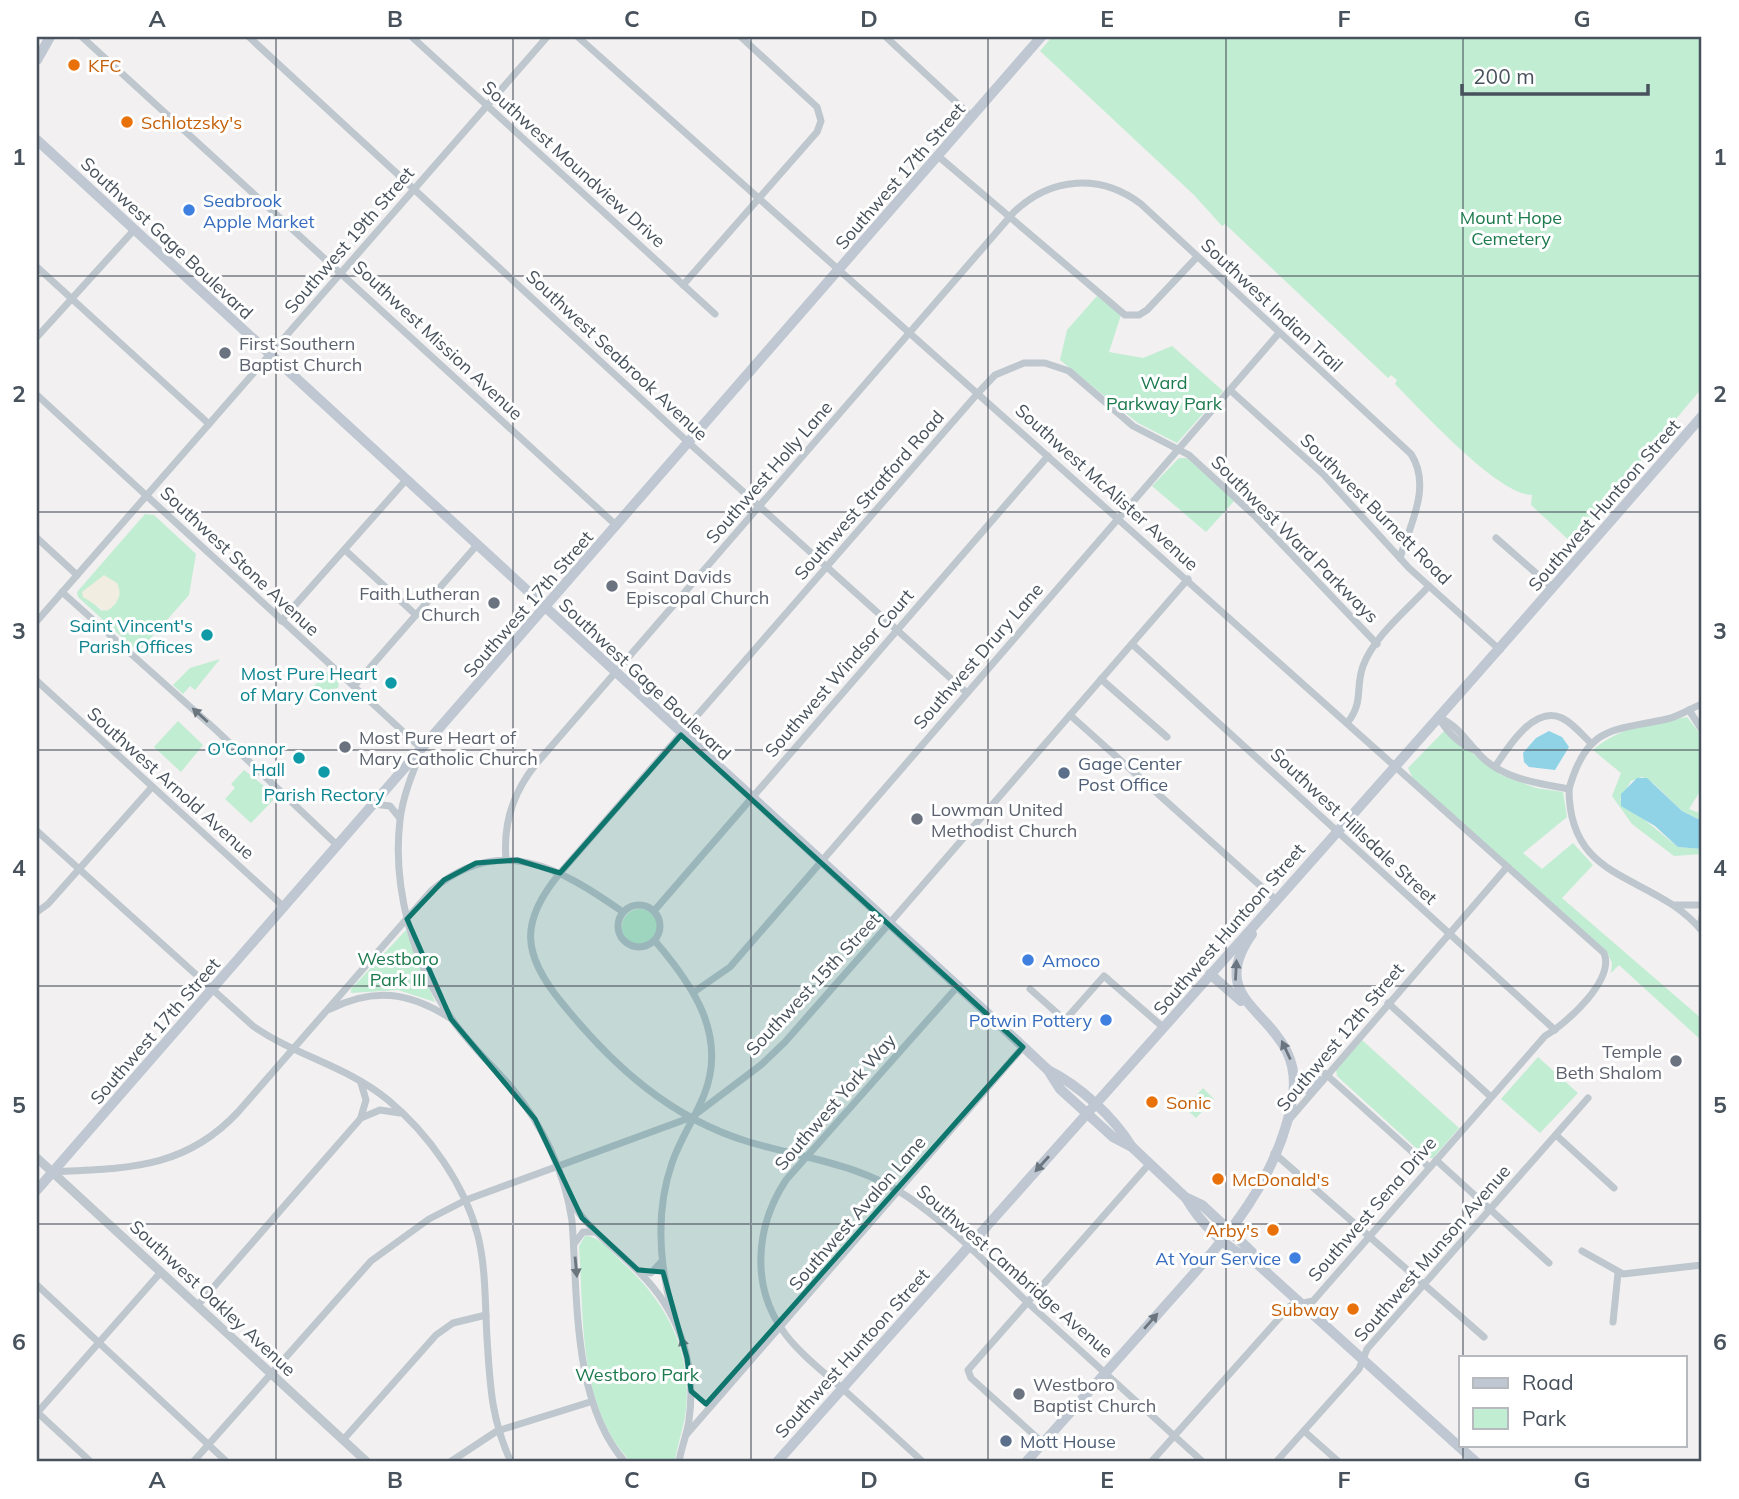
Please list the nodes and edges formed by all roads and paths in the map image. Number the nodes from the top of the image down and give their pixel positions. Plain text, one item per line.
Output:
1 (50, 37) edge
2 (82, 37) edge
3 (249, 37) edge
4 (412, 37) edge
5 (547, 37) edge
6 (579, 37) edge
7 (741, 37) edge
8 (886, 37) edge
9 (1035, 39) edge
10 (40, 47) edge
11 (37, 60) edge
12 (487, 106) junction
13 (972, 117) junction
14 (37, 140) edge
15 (938, 156) junction
16 (414, 189) junction
17 (759, 198) junction
18 (1010, 217) junction
19 (134, 230) junction
20 (1197, 257) junction
21 (37, 267) edge
22 (839, 270) junction
23 (341, 272) junction
24 (683, 285) junction
25 (71, 299) junction
26 (715, 314) dead end
27 (1279, 332) junction
28 (910, 333) junction
29 (37, 337) edge
30 (270, 355) junction
31 (1230, 390) junction
32 (978, 393) junction
33 (37, 395) edge
34 (1702, 416) edge
35 (209, 424) junction
36 (689, 443) junction
37 (1177, 450) junction
38 (1048, 456) junction
39 (405, 480) junction
40 (146, 496) junction
41 (761, 506) junction
42 (1118, 519) junction
43 (617, 526) junction
44 (37, 538) edge
45 (1496, 538) dead end
46 (477, 545) junction
47 (345, 550) junction
48 (1400, 558) junction
49 (828, 566) junction
50 (77, 575) junction
51 (1188, 579) junction
52 (1429, 586) junction
53 (1553, 588) junction
54 (62, 592) junction
55 (545, 608) junction
56 (416, 615) junction
57 (37, 621) edge
58 (281, 621) junction
59 (898, 629) junction
60 (1132, 644) junction
61 (1377, 644) junction
62 (1500, 650) junction
63 (615, 673) junction
64 (1101, 679) junction
65 (37, 681) edge
66 (354, 686) junction
67 (967, 693) junction
68 (1702, 704) edge
69 (1689, 710) junction
70 (1070, 715) junction
71 (1438, 717) junction
72 (1348, 722) junction
73 (1702, 730) edge
74 (681, 735) junction
75 (1167, 737) dead end
76 (1592, 744) junction
77 (422, 749) junction
78 (1393, 766) junction
79 (1495, 767) junction
80 (152, 787) junction
81 (1569, 789) junction
82 (751, 799) junction
83 (374, 804) junction
84 (400, 819) junction
85 (1336, 830) junction
86 (37, 831) edge
87 (338, 846) junction
88 (506, 859) junction
89 (820, 863) junction
90 (1507, 867) junction
91 (79, 869) junction
92 (560, 873) junction
93 (1275, 899) junction
94 (1673, 905) junction
95 (1702, 905) edge
96 (285, 907) junction
97 (653, 911) junction
98 (37, 912) edge
99 (623, 912) junction
100 (1263, 913) junction
101 (1702, 916) edge
102 (408, 919) junction
103 (889, 924) junction
104 (1701, 929) edge
105 (1449, 934) junction
106 (655, 941) junction
107 (1608, 965) joint
108 (1210, 974) junction
109 (958, 986) junction
110 (1030, 989) dead end
111 (212, 990) junction
112 (694, 992) junction
113 (1388, 1003) junction
114 (326, 1010) junction
115 (451, 1018) junction
116 (1269, 1024) junction
117 (1164, 1028) junction
118 (1555, 1030) junction
119 (1023, 1047) junction
120 (293, 1048) junction
121 (1322, 1075) junction
122 (356, 1077) junction
123 (1294, 1077) junction
124 (1491, 1097) junction
125 (1588, 1098) dead end
126 (1091, 1109) junction
127 (403, 1114) junction
128 (692, 1117) junction
129 (361, 1118) junction
130 (1284, 1127) junction
131 (1556, 1135) junction
132 (1274, 1153) junction
133 (807, 1157) junction
134 (37, 1158) edge
135 (1436, 1160) junction
136 (1150, 1164) junction
137 (558, 1167) junction
138 (1429, 1167) junction
139 (52, 1172) junction
140 (1614, 1188) dead end
141 (37, 1190) edge
142 (898, 1190) junction
143 (569, 1199) junction
144 (466, 1200) junction
145 (1490, 1209) junction
146 (595, 1232) junction
147 (1369, 1235) junction
148 (1228, 1236) junction
149 (574, 1244) junction
150 (968, 1247) junction
151 (1582, 1251) dead end
152 (662, 1261) junction
153 (1549, 1263) dead end
154 (1702, 1265) edge
155 (638, 1270) junction
156 (161, 1272) junction
157 (1618, 1273) junction
158 (1424, 1284) junction
159 (37, 1285) edge
160 (1027, 1301) junction
161 (1301, 1304) junction
162 (197, 1306) junction
163 (672, 1311) junction
164 (486, 1315) junction
165 (1613, 1322) dead end
166 (779, 1326) junction
167 (1483, 1337) dead end
168 (99, 1343) junction
169 (1363, 1360) junction
170 (1106, 1372) junction
171 (271, 1374) junction
172 (842, 1388) junction
173 (691, 1391) junction
174 (714, 1399) junction
175 (590, 1402) junction
176 (37, 1413) edge
177 (1304, 1431) junction
178 (498, 1432) junction
179 (686, 1435) junction
180 (1174, 1436) junction
181 (343, 1440) junction
182 (1043, 1443) junction
183 (208, 1445) junction
184 (780, 1461) edge
185 (91, 1462) edge
186 (194, 1462) edge
187 (227, 1462) edge
188 (367, 1462) edge
189 (450, 1462) edge
190 (511, 1462) edge
191 (625, 1462) edge
192 (679, 1462) edge
193 (923, 1462) edge
194 (1026, 1462) edge
195 (1151, 1462) edge
196 (1203, 1462) edge
197 (1276, 1462) edge
198 (1339, 1462) edge
199 (1476, 1462) edge

1 - 10 main road
2 - 23 street, Southwest Mission Avenue
3 - 16 street, Southwest Seabrook Avenue
4 - 12 street, Southwest Moundview Drive
5 - 12 street, Southwest 19th Street
6 - 17 street, Southwest McAlister Avenue
7 - 17 street
8 - 13 street
9 - 13 main road, Southwest 17th Street
10 - 11 main road
12 - 16 street, Southwest 19th Street
12 - 24 street, Southwest Moundview Drive
13 - 15 main road, Southwest 17th Street
14 - 19 main road, Southwest Gage Boulevard
15 - 18 street
15 - 22 main road, Southwest 17th Street
16 - 23 street, Southwest 19th Street
16 - 36 street, Southwest Seabrook Avenue
17 - 22 street, Southwest McAlister Avenue
17 - 24 street
18 - 20 street, Southwest Indian Trail
18 - 20 street
18 - 28 street, Southwest Holly Lane
19 - 25 street
19 - 30 main road, Southwest Gage Boulevard
20 - 27 street, Southwest Indian Trail
21 - 25 street
22 - 28 street, Southwest McAlister Avenue
22 - 36 main road, Southwest 17th Street
23 - 30 street, Southwest 19th Street
23 - 43 street, Southwest Mission Avenue
24 - 26 street, Southwest Moundview Drive
25 - 29 street
25 - 35 street
27 - 31 street, Southwest Drury Lane
27 - 48 street, Southwest Indian Trail
28 - 32 street, Southwest McAlister Avenue
28 - 41 street, Southwest Holly Lane
30 - 35 street, Southwest 19th Street
30 - 39 main road, Southwest Gage Boulevard
31 - 37 street, Southwest Drury Lane
31 - 48 street, Southwest Burnett Road
32 - 37 street, Southwest Ward Parkways
32 - 38 street, Southwest McAlister Avenue
32 - 49 street, Southwest Stratford Road
33 - 40 street, Southwest Stone Avenue
34 - 53 main road, Southwest Huntoon Street
35 - 40 street, Southwest 19th Street
36 - 41 street, Southwest Seabrook Avenue
36 - 43 main road, Southwest 17th Street
37 - 42 street, Southwest Drury Lane
37 - 61 street, Southwest Ward Parkways
38 - 42 street, Southwest McAlister Avenue
38 - 59 street, Southwest Windsor Court
39 - 46 main road, Southwest Gage Boulevard
39 - 47 street
40 - 50 street, Southwest 19th Street
40 - 58 street, Southwest Stone Avenue
41 - 49 street, Southwest Seabrook Avenue
41 - 63 street, Southwest Holly Lane
42 - 51 street, Southwest McAlister Avenue
42 - 67 street, Southwest Drury Lane
43 - 55 main road, Southwest 17th Street
44 - 50 street
45 - 53 street
46 - 55 main road, Southwest Gage Boulevard
46 - 56 street
47 - 56 street
47 - 58 street
48 - 52 street, Southwest Burnett Road
49 - 59 street, Southwest Seabrook Avenue
49 - 74 street, Southwest Stratford Road
50 - 54 street, Southwest 19th Street
51 - 60 street, Southwest 15th Street
51 - 72 street, Southwest McAlister Avenue
52 - 61 street
52 - 62 street, Southwest Burnett Road
53 - 62 main road, Southwest Huntoon Street
54 - 57 street, Southwest 19th Street
87 -> 54 street
55 - 63 main road, Southwest Gage Boulevard
55 - 77 main road, Southwest 17th Street
56 - 66 street
58 - 66 street, Southwest Stone Avenue
59 - 67 street, Southwest Seabrook Avenue
59 - 82 street, Southwest Windsor Court
60 - 64 street, Southwest 15th Street
60 - 85 street, Southwest Hillsdale Street
61 - 72 street
62 - 71 main road, Southwest Huntoon Street
63 - 74 main road, Southwest Gage Boulevard
63 - 88 street, Southwest Holly Lane
64 - 70 street, Southwest 15th Street
64 - 75 street
65 - 80 street, Southwest Arnold Avenue
66 - 77 street, Southwest Stone Avenue
67 - 89 street, Southwest Drury Lane
68 - 69 street
69 - 73 street
69 - 76 street
70 - 93 street
70 - 103 street, Southwest 15th Street
71 - 78 main road, Southwest Huntoon Street
71 - 79 street
72 - 78 street, Southwest McAlister Avenue
74 - 82 main road, Southwest Gage Boulevard
74 - 92 street, Southwest Stratford Road
76 - 79 street
76 - 81 street
77 - 83 main road, Southwest 17th Street
77 - 84 street
78 - 85 main road, Southwest Huntoon Street
78 - 90 street, Southwest McAlister Avenue
79 - 81 street
80 - 91 street
80 - 96 street, Southwest Arnold Avenue
81 - 94 street
82 - 89 main road, Southwest Gage Boulevard
82 - 97 street, Southwest Windsor Court
83 - 84 street
83 - 87 main road, Southwest 17th Street
84 - 102 street
85 - 93 main road, Southwest Huntoon Street
85 - 105 street, Southwest Hillsdale Street
86 - 91 street
87 - 96 main road, Southwest 17th Street
88 - 92 street
88 - 102 street
89 - 103 main road, Southwest Gage Boulevard
89 - 112 street, Southwest Drury Lane
90 - 105 street, Southwest 12th Street
90 - 107 street, Southwest McAlister Avenue
91 - 98 street
91 - 111 street
92 - 99 street
92 - 128 street, Southwest Stratford Road
93 - 100 main road, Southwest Huntoon Street
94 - 95 street
94 - 104 street
96 - 111 main road, Southwest 17th Street
97 - 99 street
97 - 106 street
99 - 106 street
100 - 108 main road, Southwest Huntoon Street
116 -> 100 main road
101 - 104 street
102 - 114 street
102 - 115 street
103 - 109 main road, Southwest Gage Boulevard
103 - 128 street, Southwest 15th Street
105 - 113 street, Southwest 12th Street
105 - 118 street, Southwest Hillsdale Street
106 - 112 street
107 - 118 street, Southwest Sena Drive
108 - 116 main road
108 - 117 main road, Southwest Huntoon Street
109 - 119 main road, Southwest Gage Boulevard
109 - 133 street, Southwest York Way
110 - 117 street
111 - 120 street
111 - 139 main road, Southwest 17th Street
112 - 128 street
113 - 121 street, Southwest 12th Street
113 - 124 street
114 - 115 street
114 - 120 street
115 - 137 street
123 -> 116 main road
117 - 126 main road, Southwest Huntoon Street
118 - 124 street, Southwest Sena Drive
119 - 126 main road, Southwest Gage Boulevard
119 - 142 street, Southwest Avalon Lane
120 - 122 street
120 - 139 street
121 - 123 main road
121 - 130 street, Southwest 12th Street
121 - 138 street
122 - 127 street
122 - 129 street
123 - 130 main road
124 - 135 street, Southwest Sena Drive
125 - 131 street, Southwest Munson Avenue
126 - 136 main road, Southwest Gage Boulevard
126 -> 150 main road, Southwest Huntoon Street
127 - 129 street
127 - 144 street
128 - 133 street, Southwest Stratford Road
128 - 137 street, Southwest 15th Street
128 - 152 street
129 - 162 street
130 - 132 main road, Southwest 12th Street
131 - 140 street
131 - 145 street, Southwest Munson Avenue
132 - 147 street
132 - 148 main road, Southwest 12th Street
133 - 142 street, Southwest Stratford Road
133 - 166 street, Southwest York Way
134 - 139 street, Southwest Oakley Avenue
135 - 138 street, Southwest Sena Drive
135 - 145 street
136 - 148 main road, Southwest Gage Boulevard
136 - 160 street
137 - 143 street
137 - 144 street, Southwest 15th Street
138 - 147 street, Southwest Sena Drive
139 - 141 main road, Southwest 17th Street
139 - 156 street, Southwest Oakley Avenue
142 - 150 street, Southwest Cambridge Avenue
142 - 166 street, Southwest Avalon Lane
143 - 146 street
143 - 149 street
144 - 164 street
144 - 171 street, Southwest 15th Street
145 - 153 street
145 - 158 street, Southwest Munson Avenue
146 - 149 street
146 - 155 street
147 - 158 street
147 - 161 street, Southwest Sena Drive
148 - 161 main road, Southwest Gage Boulevard
170 -> 148 main road, Southwest 12th Street
149 -> 175 street
150 - 160 street, Southwest Cambridge Avenue
150 - 172 main road, Southwest Huntoon Street
151 - 157 street
152 - 155 street
152 - 163 street
154 - 157 street
155 - 163 street
156 - 162 street, Southwest Oakley Avenue
156 - 168 street
157 - 165 street
158 - 167 street
158 - 169 street, Southwest Munson Avenue
159 - 168 street
160 - 170 street, Southwest Cambridge Avenue
160 - 182 street
161 - 169 main road, Southwest Gage Boulevard
161 - 180 street, Southwest Sena Drive
162 - 171 street, Southwest Oakley Avenue
173 -> 163 street
164 - 178 street
164 - 181 street
166 - 172 street, Southwest York Way
166 - 174 street, Southwest Avalon Lane
168 - 176 street
168 - 183 street
169 - 177 street, Southwest Munson Avenue
169 - 199 main road, Southwest Gage Boulevard
170 - 180 street, Southwest Cambridge Avenue
170 - 182 main road, Southwest 12th Street
171 - 181 street, Southwest Oakley Avenue
171 - 183 street, Southwest 15th Street
172 - 184 main road, Southwest Huntoon Street
172 - 193 street, Southwest York Way
173 - 174 street
173 - 179 street
174 - 179 street, Southwest Avalon Lane
175 - 178 street
175 - 191 street
176 - 185 street
177 - 197 street, Southwest Munson Avenue
177 - 198 street
178 - 189 street
178 - 190 street
179 - 192 street
180 - 195 street, Southwest Sena Drive
180 - 196 street, Southwest Cambridge Avenue
181 - 188 street, Southwest Oakley Avenue
182 - 194 main road, Southwest 12th Street
183 - 186 street, Southwest 15th Street
183 - 187 street

